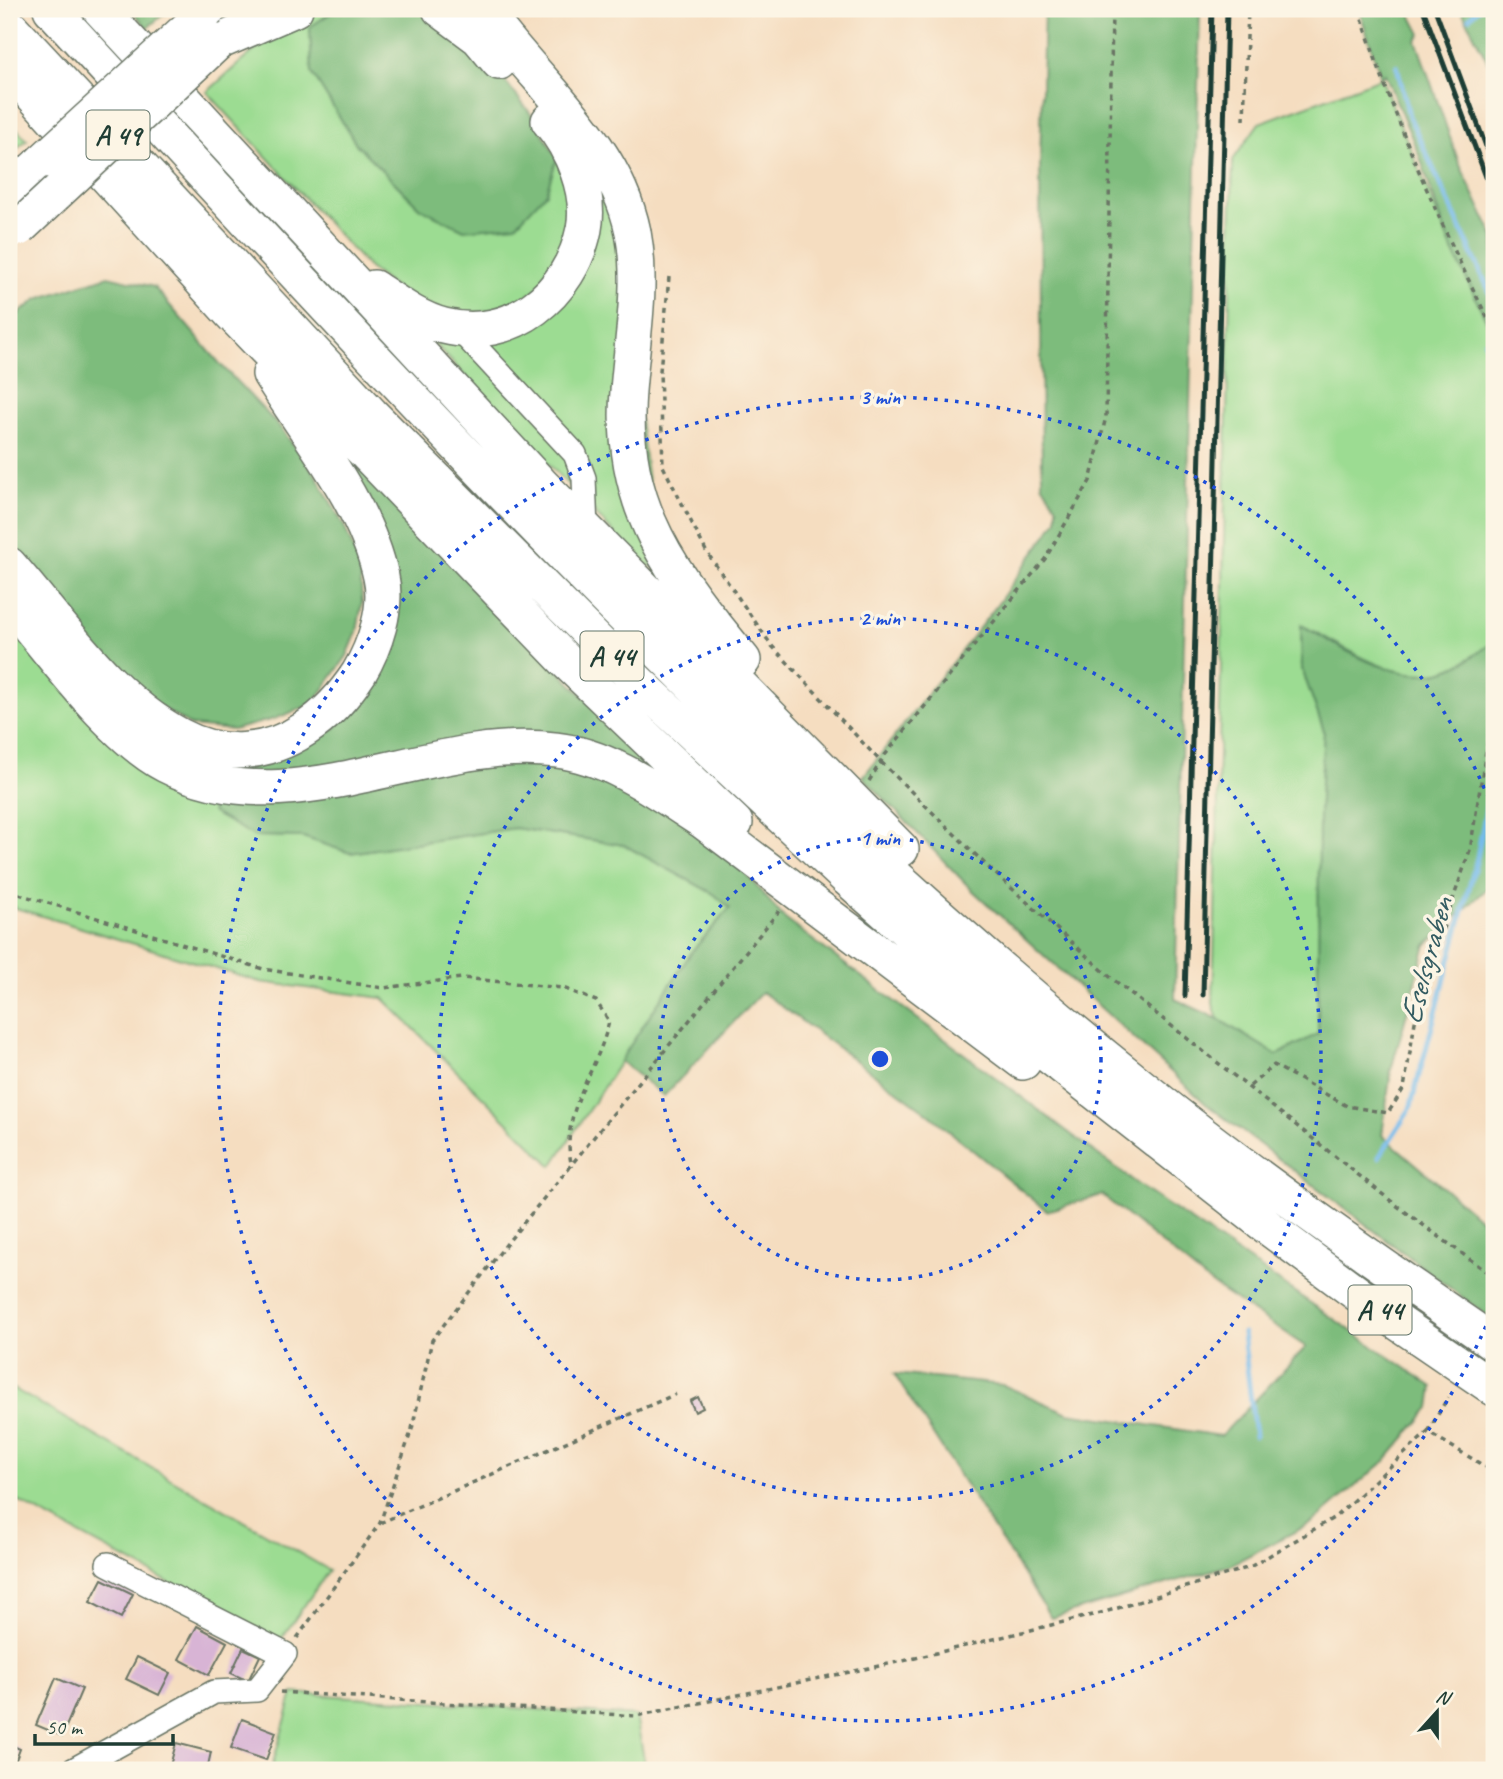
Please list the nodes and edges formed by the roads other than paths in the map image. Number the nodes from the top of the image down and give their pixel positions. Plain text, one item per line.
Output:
1 (51, 9) edge
2 (100, 9) edge
3 (295, 9) edge
4 (440, 9) edge
5 (484, 9) edge
6 (233, 22) edge
7 (9, 26) edge
8 (9, 69) edge
9 (44, 160) junction
10 (9, 175) edge
11 (9, 192) edge
12 (14, 233) edge
13 (311, 238) junction
14 (230, 312) junction
15 (457, 327) junction
16 (586, 530) junction
17 (9, 565) edge
18 (9, 603) edge
19 (856, 786) junction
20 (851, 930) junction
21 (1287, 1198) junction
22 (1269, 1228) junction
23 (1494, 1343) edge
24 (1494, 1388) edge
25 (108, 1564) dead end
26 (73, 1770) edge

1 - 21 highway, A 44
2 - 13 highway
3 - 6 highway
4 - 15 highway
5 - 19 highway
6 - 9 highway, A 49, bridge
6 - 12 highway, A 49, bridge
7 - 22 highway, A 44
8 - 14 highway
9 - 10 highway
9 - 11 highway, A 49
13 - 15 highway
13 - 16 highway
14 - 17 highway
14 - 20 highway
15 - 16 street
16 - 19 highway
18 - 20 highway
19 - 21 highway
20 - 22 highway
21 - 23 highway, A 44
22 - 24 highway, A 44
25 - 26 street

